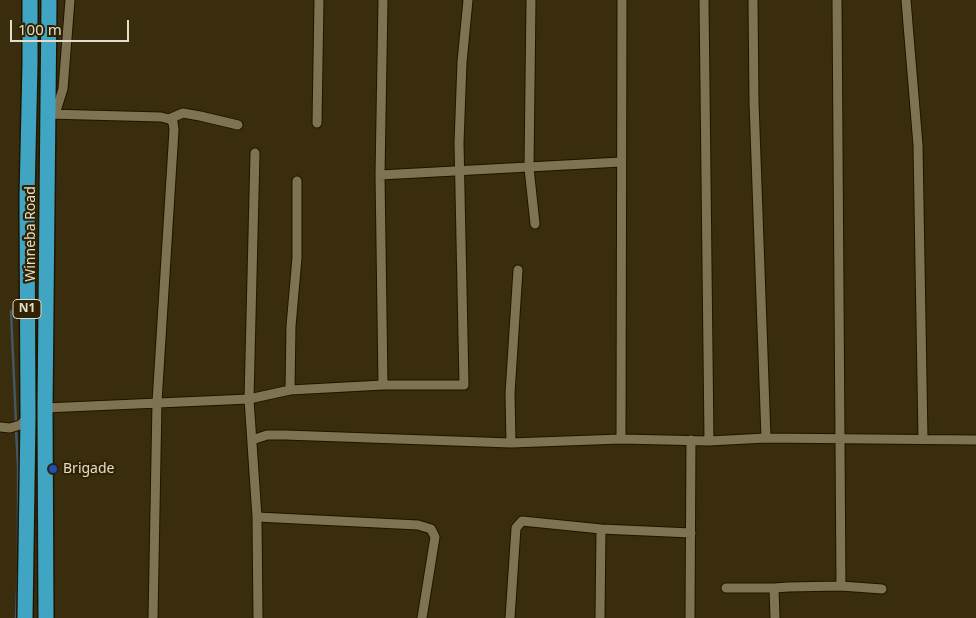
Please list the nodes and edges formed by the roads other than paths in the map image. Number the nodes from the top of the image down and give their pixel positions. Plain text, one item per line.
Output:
1 (30, 0) edge
2 (49, 0) edge
3 (70, 0) edge
4 (319, 0) edge
5 (384, 0) edge
6 (468, 0) edge
7 (531, 0) edge
8 (622, 0) edge
9 (704, 0) edge
10 (752, 0) edge
11 (838, 0) edge
12 (906, 0) edge
13 (30, 64) junction
14 (49, 67) junction
15 (51, 114) junction
16 (169, 119) junction
17 (317, 123) dead end
18 (238, 125) dead end
19 (255, 154) dead end
20 (620, 162) junction
21 (529, 168) junction
22 (460, 170) junction
23 (380, 176) junction
24 (297, 181) dead end
25 (534, 224) dead end
26 (518, 270) dead end
27 (383, 385) junction
28 (290, 390) junction
29 (249, 399) junction
30 (157, 402) junction
31 (44, 408) junction
32 (28, 418) junction
33 (0, 426) edge
34 (766, 438) junction
35 (839, 438) junction
36 (621, 439) junction
37 (923, 439) junction
38 (252, 440) junction
39 (691, 440) junction
40 (976, 440) edge
41 (709, 441) junction
42 (510, 443) junction
43 (257, 516) junction
44 (601, 529) junction
45 (691, 534) junction
46 (840, 586) junction
47 (726, 588) dead end
48 (774, 588) junction
49 (882, 589) dead end
50 (25, 618) edge
51 (46, 618) edge
52 (153, 618) edge
53 (258, 618) edge
54 (422, 618) edge
55 (510, 618) edge
56 (600, 618) edge
57 (690, 618) edge
58 (775, 618) edge

1 - 13 highway, Winneba Road / N1
2 - 14 highway, Winneba Road / N1
3 - 15 street
4 - 17 street
5 - 23 street
6 - 22 street
7 - 21 street
8 - 20 street
9 - 41 street
10 - 34 street
11 - 35 street
12 - 37 street
13 - 14 highway
13 - 32 highway, Winneba Road / N1
14 - 15 highway, Winneba Road / N1
15 - 16 street
15 - 31 highway, Winneba Road / N1
16 - 18 street
16 - 30 street
19 - 29 street
20 - 21 street
20 - 36 street
21 - 22 street
21 - 25 street
22 - 23 street
22 - 27 street
23 - 27 street
24 - 28 street
26 - 42 street
27 - 28 street
28 - 29 street
29 - 30 street
29 - 38 street
30 - 31 street
30 - 52 street
31 - 51 highway, Winneba Road / N1
32 - 33 street
32 - 50 highway, Winneba Road / N1
34 - 35 street
34 - 41 street
35 - 37 street
35 - 46 street
36 - 39 street
36 - 42 street
37 - 40 street
38 - 42 street
38 - 43 street
39 - 41 street
39 - 45 street
43 - 53 street
43 - 54 street
44 - 45 street
44 - 55 street
44 - 56 street
45 - 57 street
46 - 48 street
46 - 49 street
47 - 48 street
48 - 58 street

